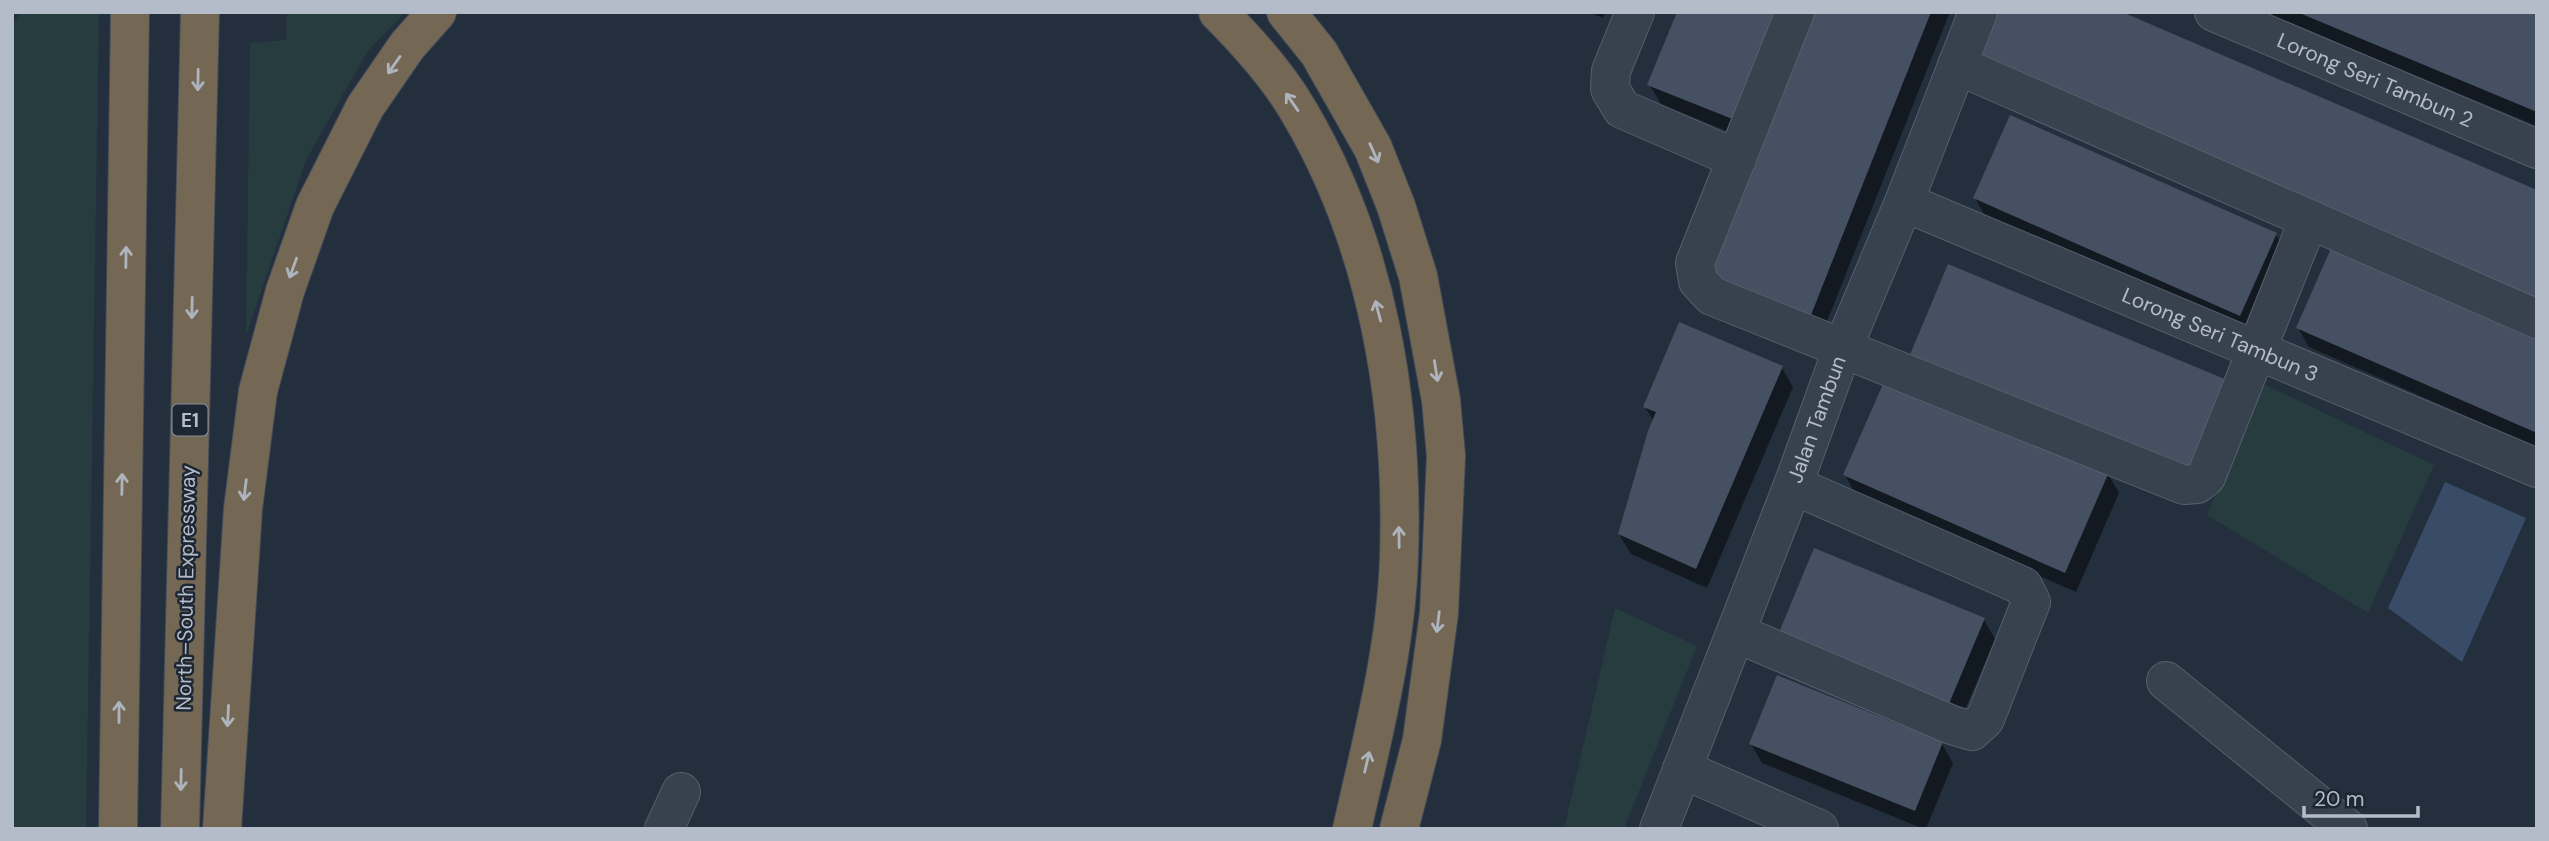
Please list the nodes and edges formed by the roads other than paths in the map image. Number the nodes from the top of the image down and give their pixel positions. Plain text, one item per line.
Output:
1 (130, 12) edge
2 (200, 12) edge
3 (437, 12) edge
4 (1218, 12) edge
5 (1286, 12) edge
6 (1635, 12) edge
7 (1795, 12) edge
8 (1978, 12) edge
9 (2214, 12) edge
10 (1957, 65) junction
11 (2537, 149) edge
12 (1737, 159) junction
13 (1904, 202) junction
14 (2309, 219) junction
15 (2537, 319) edge
16 (1842, 350) junction
17 (2258, 351) junction
18 (2537, 468) edge
19 (1793, 485) junction
20 (1735, 633) junction
21 (2166, 681) dead end
22 (1682, 769) junction
23 (681, 792) dead end
24 (118, 829) edge
25 (180, 829) edge
26 (222, 829) edge
27 (664, 829) edge
28 (1352, 829) edge
29 (1399, 829) edge
30 (1659, 829) edge
31 (1819, 829) edge
32 (2348, 829) edge

24 -> 1 highway
2 -> 25 highway, North–South Expressway / E1
3 -> 26 highway
28 -> 4 highway
5 -> 29 highway
6 - 12 street
7 - 12 street
8 - 10 street, Jalan Tambun
9 - 11 street, Lorong Seri Tambun 2
10 - 13 street, Jalan Tambun
10 - 14 street
12 - 16 street
13 - 16 street, Jalan Tambun
13 - 17 street, Lorong Seri Tambun 3
14 - 15 street
14 - 17 street
16 - 17 street
16 - 19 street, Jalan Tambun
17 - 18 street, Lorong Seri Tambun 3
19 - 20 street, Jalan Tambun
19 - 20 street
20 - 22 street, Jalan Tambun
21 - 32 street
22 - 30 street, Jalan Tambun
22 - 31 street
23 - 27 street

